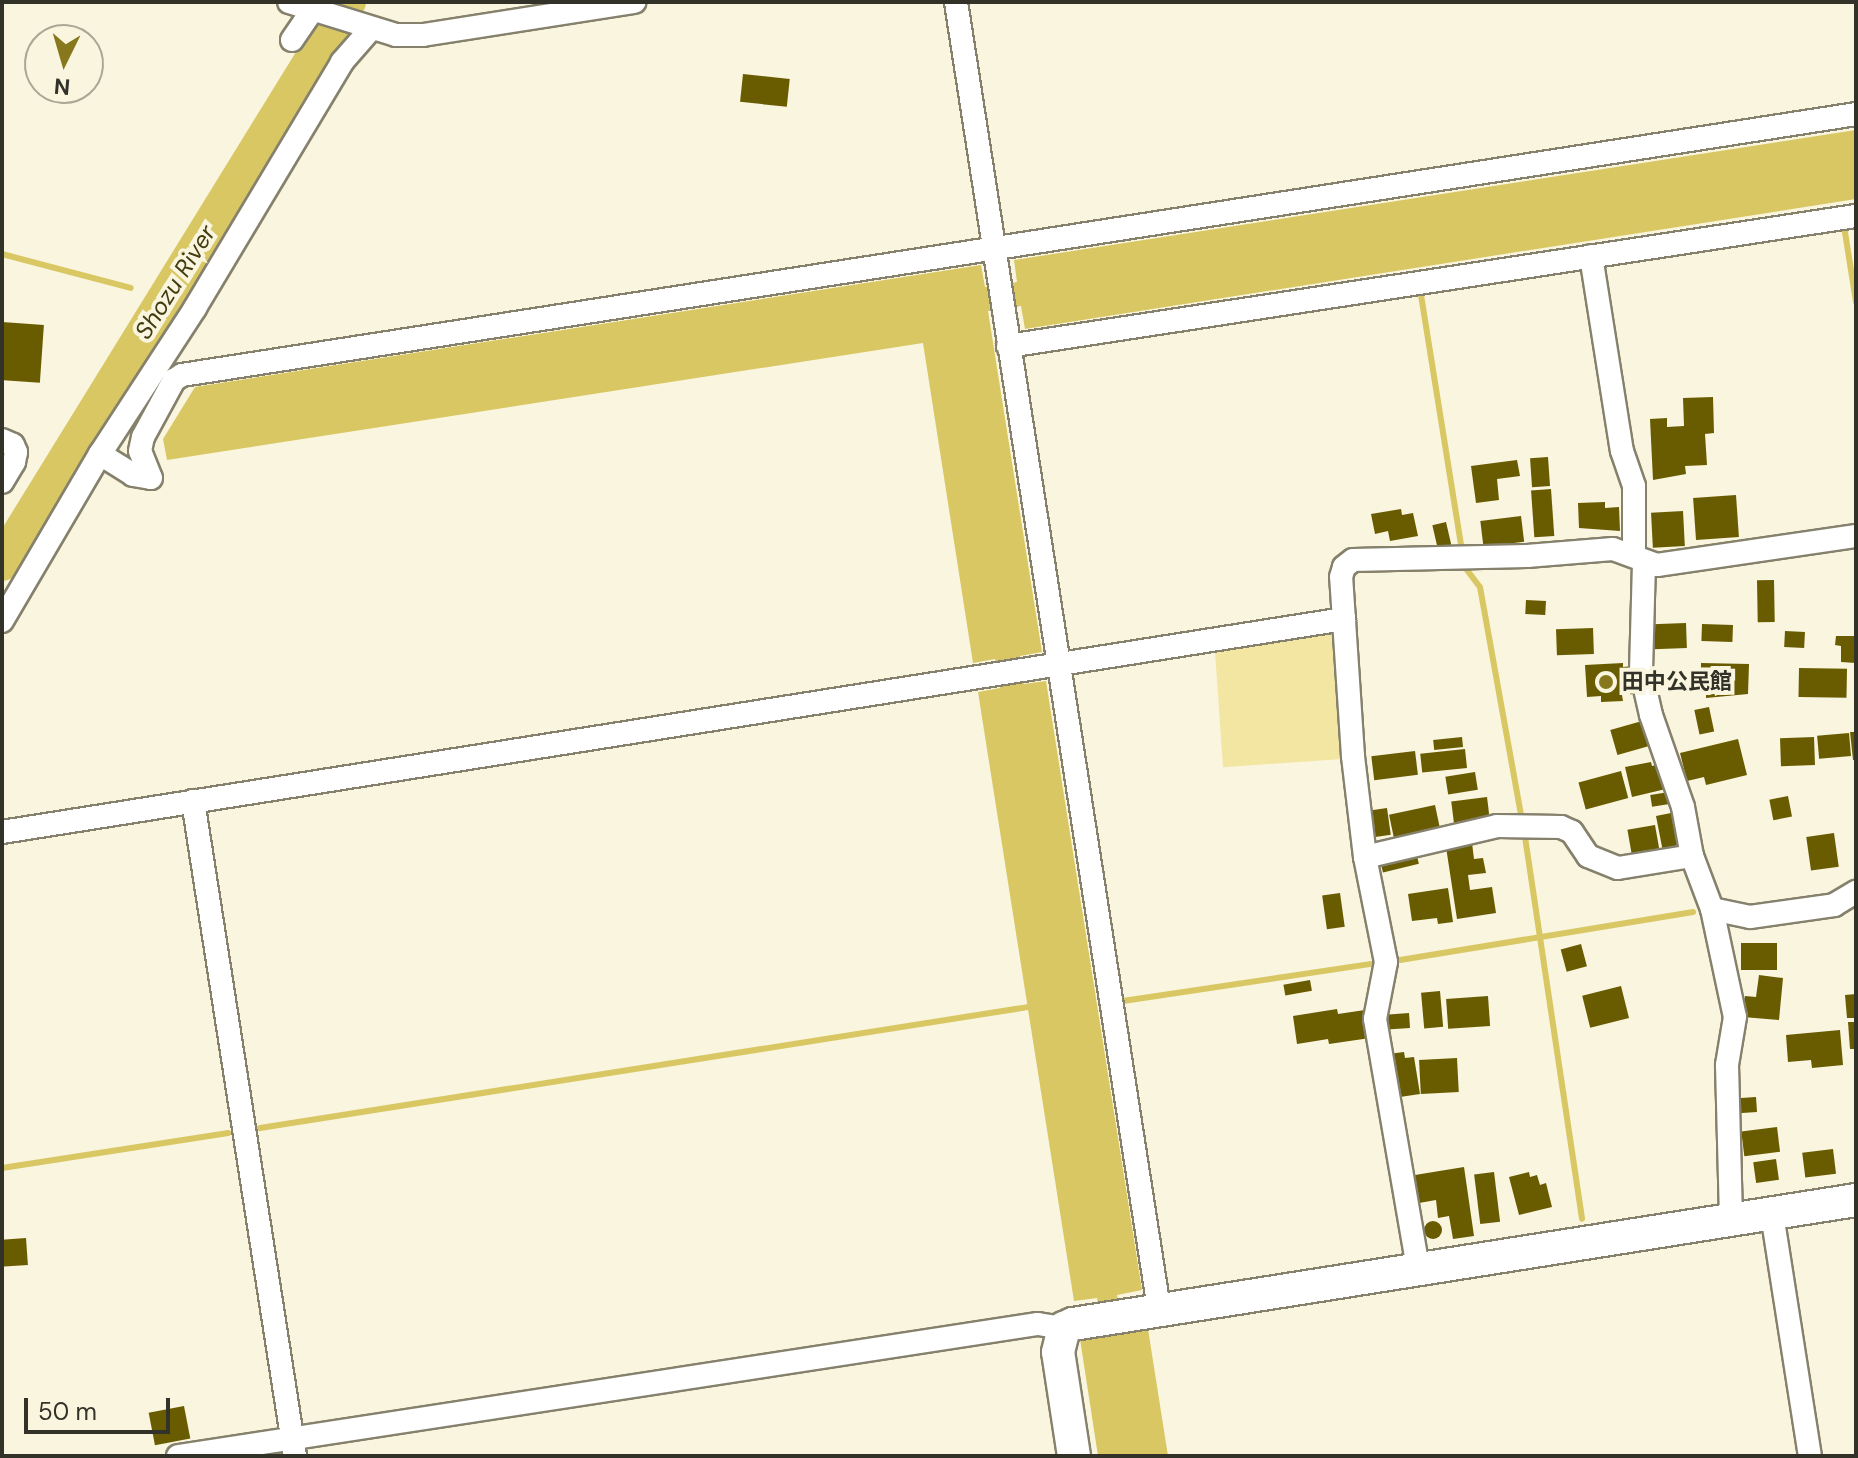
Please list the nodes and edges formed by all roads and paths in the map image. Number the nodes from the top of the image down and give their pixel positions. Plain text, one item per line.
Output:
1 (289, 2) edge
2 (634, 2) edge
3 (956, 2) edge
4 (315, 6) edge
5 (366, 28) junction
6 (292, 40) dead end
7 (1856, 114) edge
8 (1856, 216) edge
9 (992, 246) junction
10 (1591, 256) junction
11 (1008, 346) junction
12 (2, 440) edge
13 (100, 454) junction
14 (2, 482) edge
15 (1856, 536) edge
16 (1639, 559) junction
17 (1344, 619) junction
18 (2, 621) edge
19 (1059, 664) junction
20 (193, 801) junction
21 (2, 832) edge
22 (1692, 856) junction
23 (1365, 857) junction
24 (1856, 892) edge
25 (1712, 909) junction
26 (1856, 1200) edge
27 (1772, 1214) junction
28 (1731, 1220) junction
29 (1418, 1268) junction
30 (1159, 1309) junction
31 (1064, 1328) junction
32 (294, 1448) edge
33 (178, 1456) edge
34 (1074, 1456) edge
35 (1810, 1456) edge

1 - 4 street
2 - 5 street
3 - 9 street
4 - 5 street
4 - 6 street
5 - 13 street
7 - 9 street
8 - 10 street
9 - 11 street
9 - 13 street
10 - 11 street
10 - 16 street
11 - 19 street
12 - 14 street
13 - 18 street
15 - 16 street
16 - 17 street
16 - 22 street
17 - 19 street
17 - 23 street
19 - 20 street
19 - 30 street
20 - 21 street
20 - 32 street
22 - 23 street
22 - 25 street
23 - 29 street
24 - 25 street
25 - 28 street
26 - 27 street
27 - 28 street
27 - 35 street
28 - 29 street
29 - 30 street
30 - 31 street
31 - 32 street
31 - 34 street
32 - 33 street

